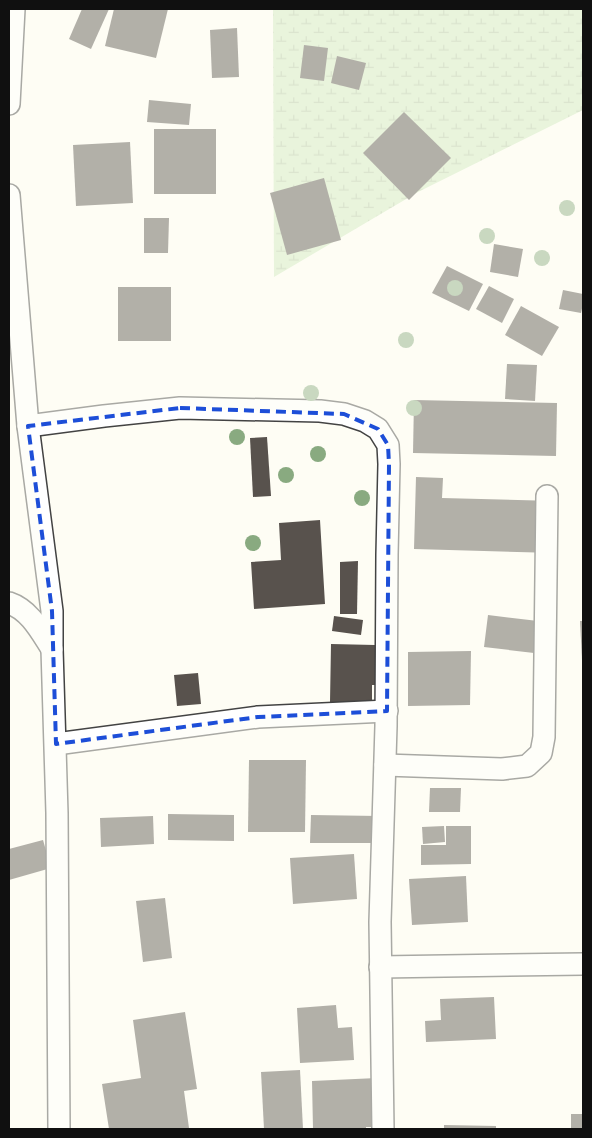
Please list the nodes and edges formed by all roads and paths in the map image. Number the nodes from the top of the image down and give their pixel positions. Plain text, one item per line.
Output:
1 (14, 9) edge
2 (9, 104) edge
3 (9, 195) edge
4 (28, 426) junction
5 (547, 496) dead end
6 (9, 602) edge
7 (52, 649) junction
8 (386, 711) junction
9 (56, 744) junction
10 (385, 765) junction
11 (583, 964) edge
12 (380, 967) junction
13 (59, 1129) edge
14 (383, 1129) edge

1 - 2 street
3 - 4 street
4 - 7 street
4 - 8 street
5 - 10 street
6 - 7 street
7 - 9 street
8 - 9 street
8 - 10 street
9 - 13 street
10 - 12 street
11 - 12 street
12 - 14 street

